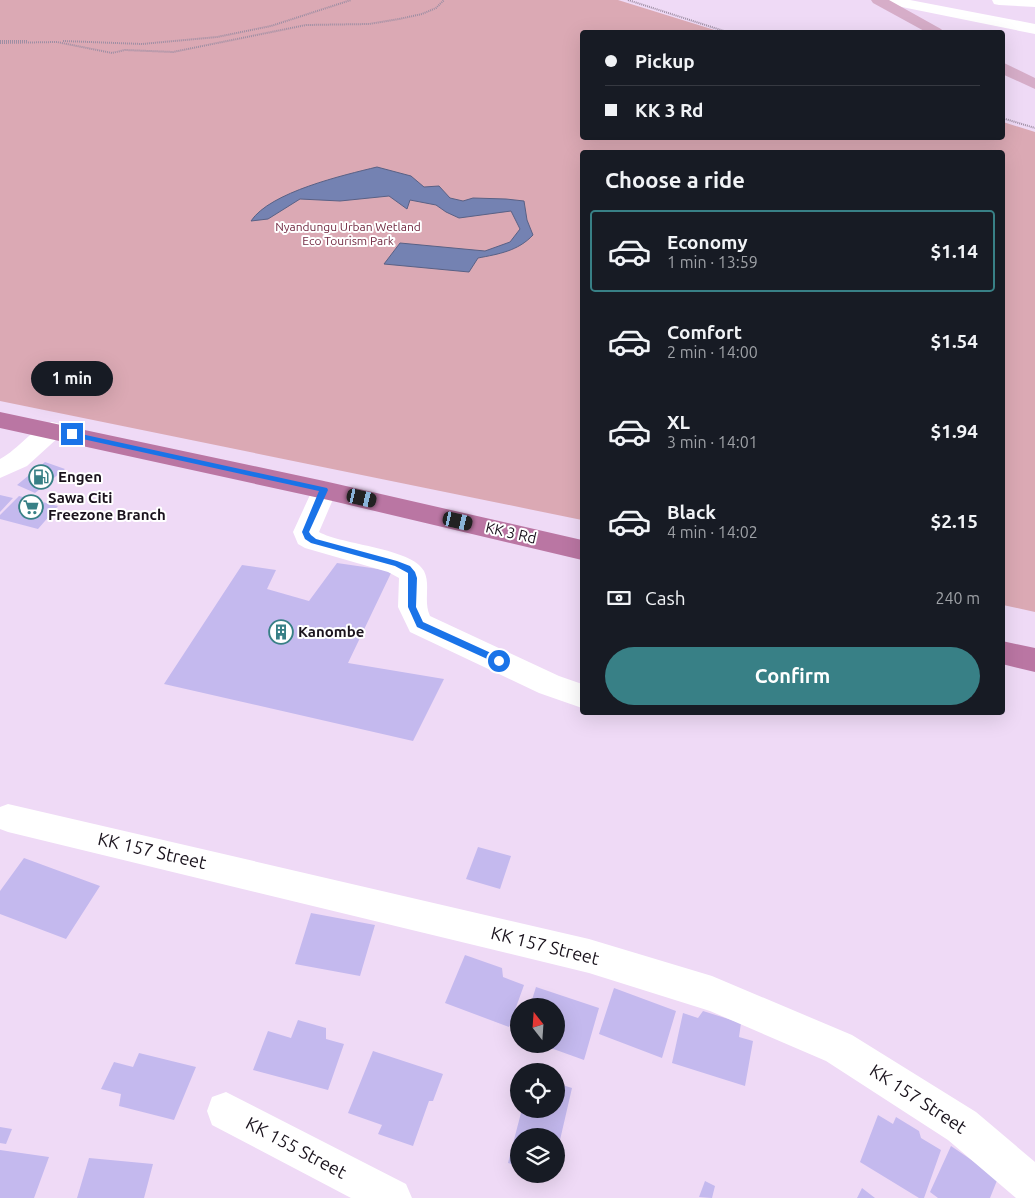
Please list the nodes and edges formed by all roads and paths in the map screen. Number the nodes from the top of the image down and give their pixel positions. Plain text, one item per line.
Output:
1 (351, 0) edge
2 (444, 0) edge
3 (628, 0) edge
4 (878, 0) edge
5 (887, 0) edge
6 (1035, 3) edge
7 (1035, 24) edge
8 (1035, 29) edge
9 (721, 30) edge
10 (932, 30) edge
11 (0, 42) edge
12 (1005, 69) edge
13 (1035, 84) edge
14 (1005, 119) edge
15 (1035, 128) edge
16 (0, 420) edge
17 (52, 430) junction
18 (0, 469) edge
19 (324, 490) junction
20 (580, 550) edge
21 (1005, 653) edge
22 (1035, 660) edge
23 (580, 695) edge
24 (8, 818) dead end
25 (226, 1111) dead end
26 (1035, 1188) edge
27 (392, 1198) edge

1 - 11 path
2 - 11 path
3 - 9 path
4 - 10 main road
5 - 8 street
6 - 7 street
12 - 13 main road
14 - 15 path
16 - 17 highway, KK 3 Rd
17 - 18 street
17 - 19 highway, KK 3 Rd
19 - 20 highway, KK 3 Rd
19 - 23 street
21 - 22 highway
24 - 26 street, KK 157 Street
25 - 27 street, KK 155 Street

